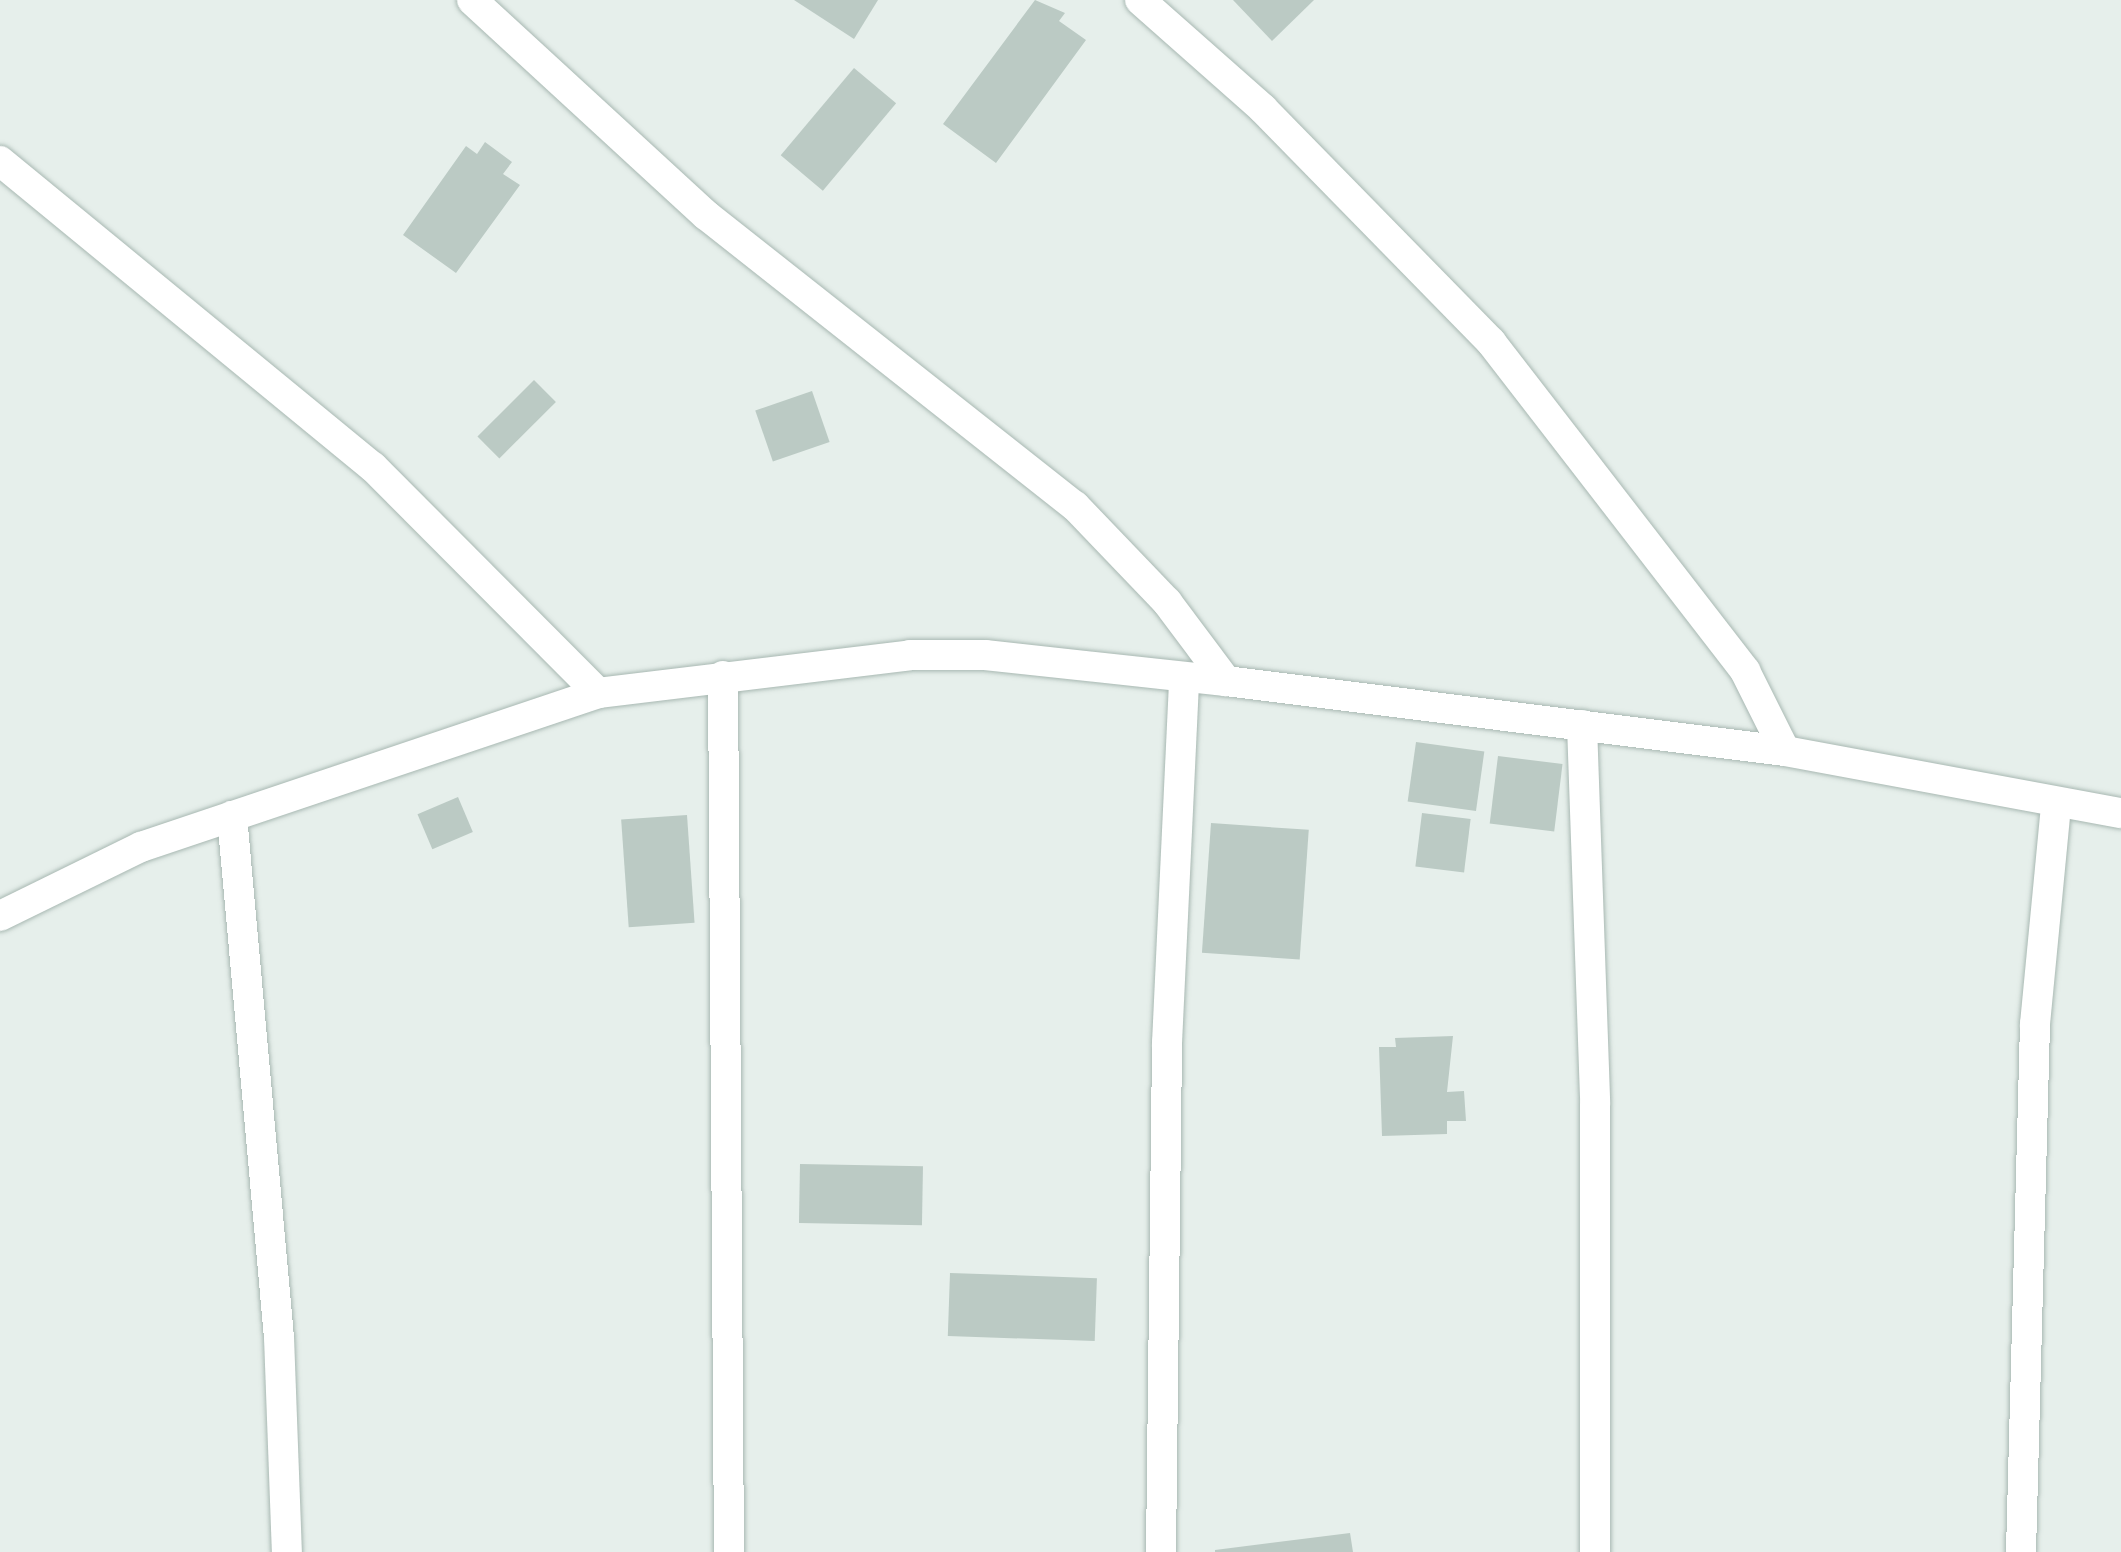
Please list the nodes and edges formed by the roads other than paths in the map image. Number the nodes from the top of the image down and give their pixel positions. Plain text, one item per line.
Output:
1 (472, 0) edge
2 (1140, 0) edge
3 (0, 161) edge
4 (723, 676) junction
5 (1184, 678) junction
6 (1226, 681) junction
7 (598, 692) junction
8 (1582, 725) junction
9 (1786, 751) junction
10 (2056, 805) junction
11 (2121, 813) edge
12 (232, 816) junction
13 (0, 916) edge
14 (287, 1552) edge
15 (729, 1552) edge
16 (1161, 1552) edge
17 (1595, 1552) edge
18 (2021, 1552) edge

1 - 6 street
2 - 9 street
3 - 7 street
4 - 5 street
4 - 7 street
4 - 15 street
5 - 6 street
5 - 16 street
6 - 8 street
7 - 12 street
8 - 9 street
8 - 17 street
9 - 10 street
10 - 11 street
10 - 18 street
12 - 13 street
12 - 14 street

